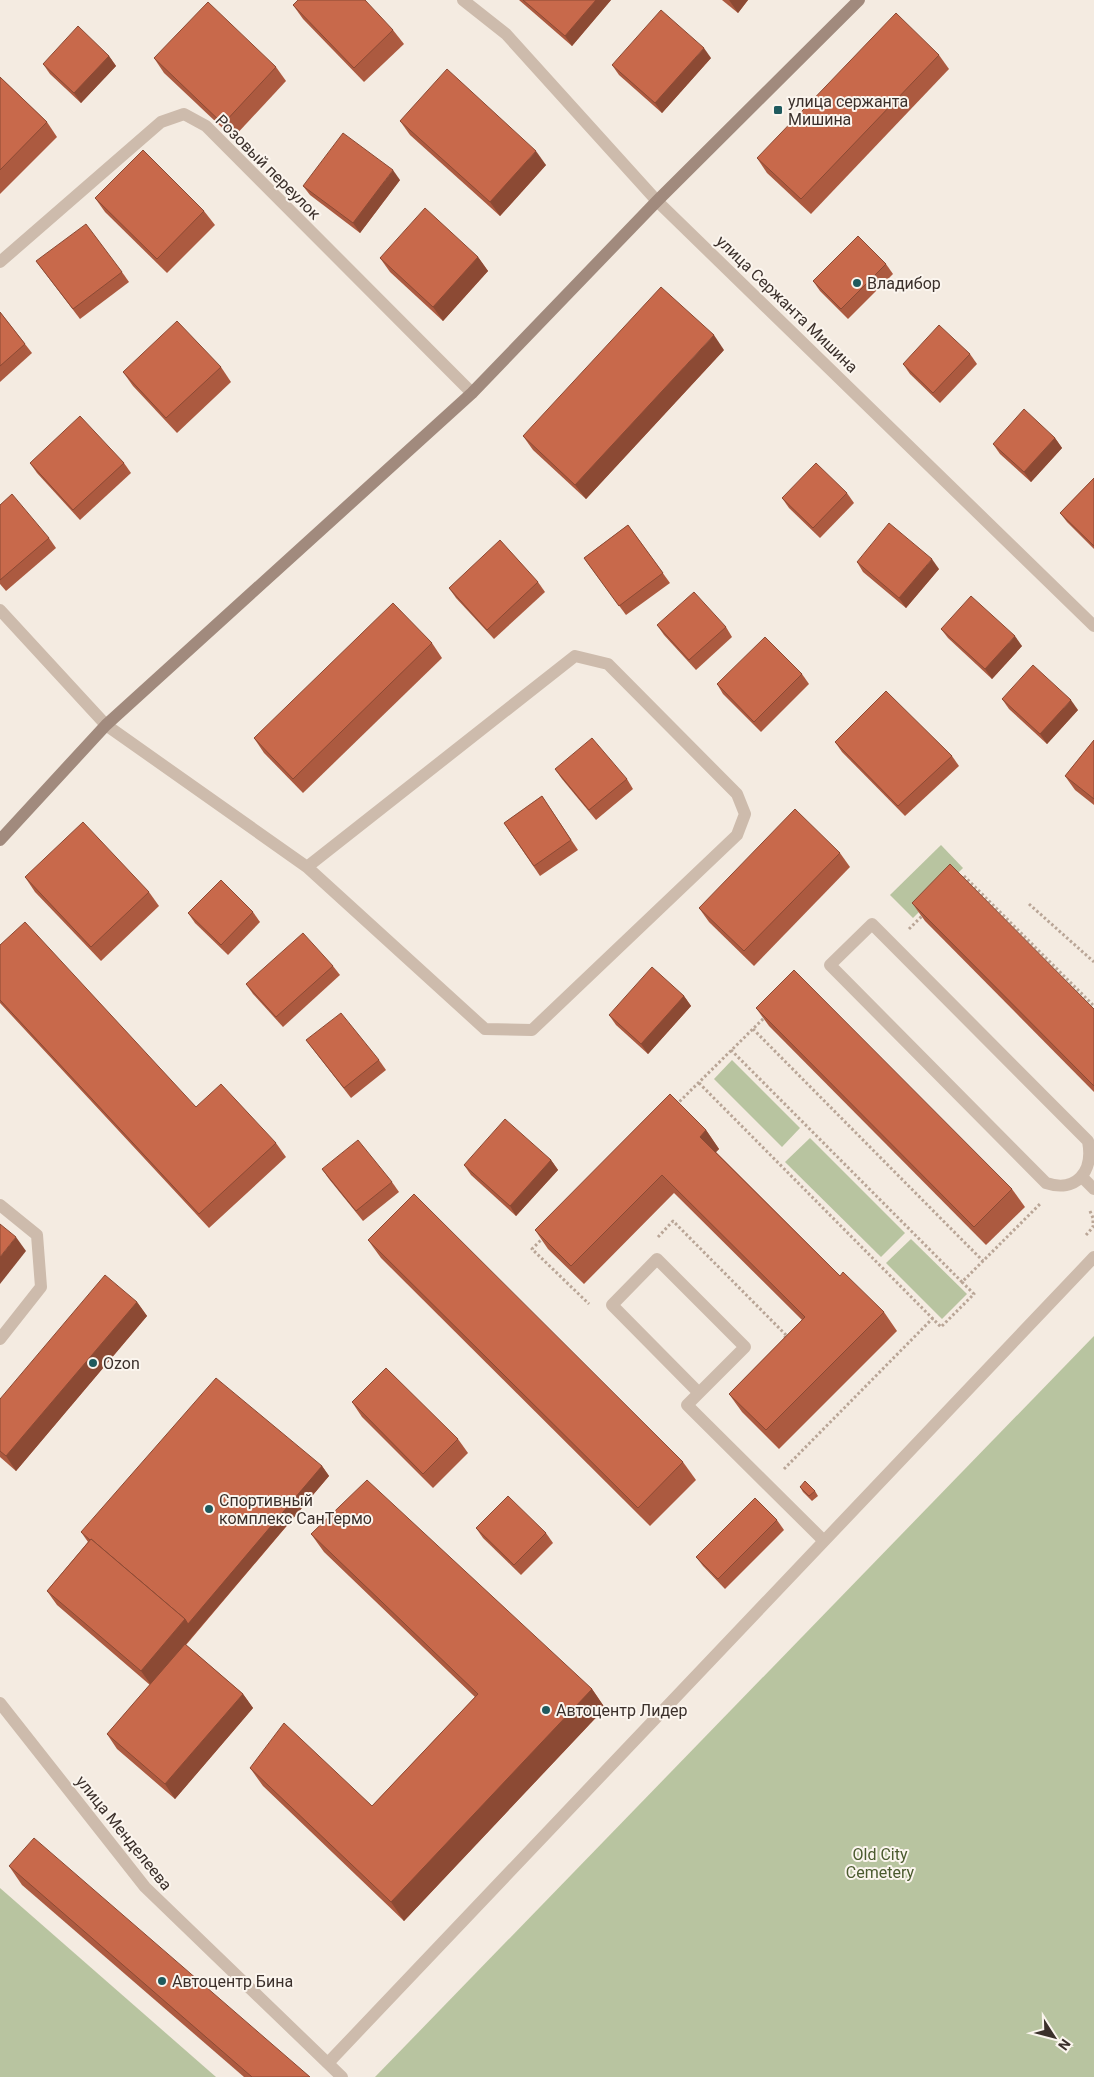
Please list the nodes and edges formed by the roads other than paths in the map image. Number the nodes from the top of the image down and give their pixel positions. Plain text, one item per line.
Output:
1 (464, 0) edge
2 (859, 0) edge
3 (657, 201) junction
4 (0, 262) edge
5 (472, 394) junction
6 (0, 610) edge
7 (1094, 626) edge
8 (106, 724) junction
9 (0, 840) edge
10 (307, 867) junction
11 (1082, 1177) junction
12 (1094, 1189) edge
13 (0, 1205) edge
14 (1094, 1257) edge
15 (0, 1339) edge
16 (699, 1393) junction
17 (823, 1540) junction
18 (0, 1703) edge
19 (328, 2063) junction
20 (342, 2077) edge

1 - 3 street, улица Сержанта Мишина
2 - 3 main road
3 - 5 main road
3 - 7 street, улица Сержанта Мишина
4 - 5 street, Розовый переулок
5 - 8 main road
6 - 8 street
8 - 9 main road
8 - 10 street
10 - 10 street
11 - 11 street
11 - 12 street
13 - 15 street
14 - 17 street
16 - 16 street
16 - 17 street
17 - 19 street
18 - 19 street, улица Менделеева
19 - 20 street, улица Менделеева

